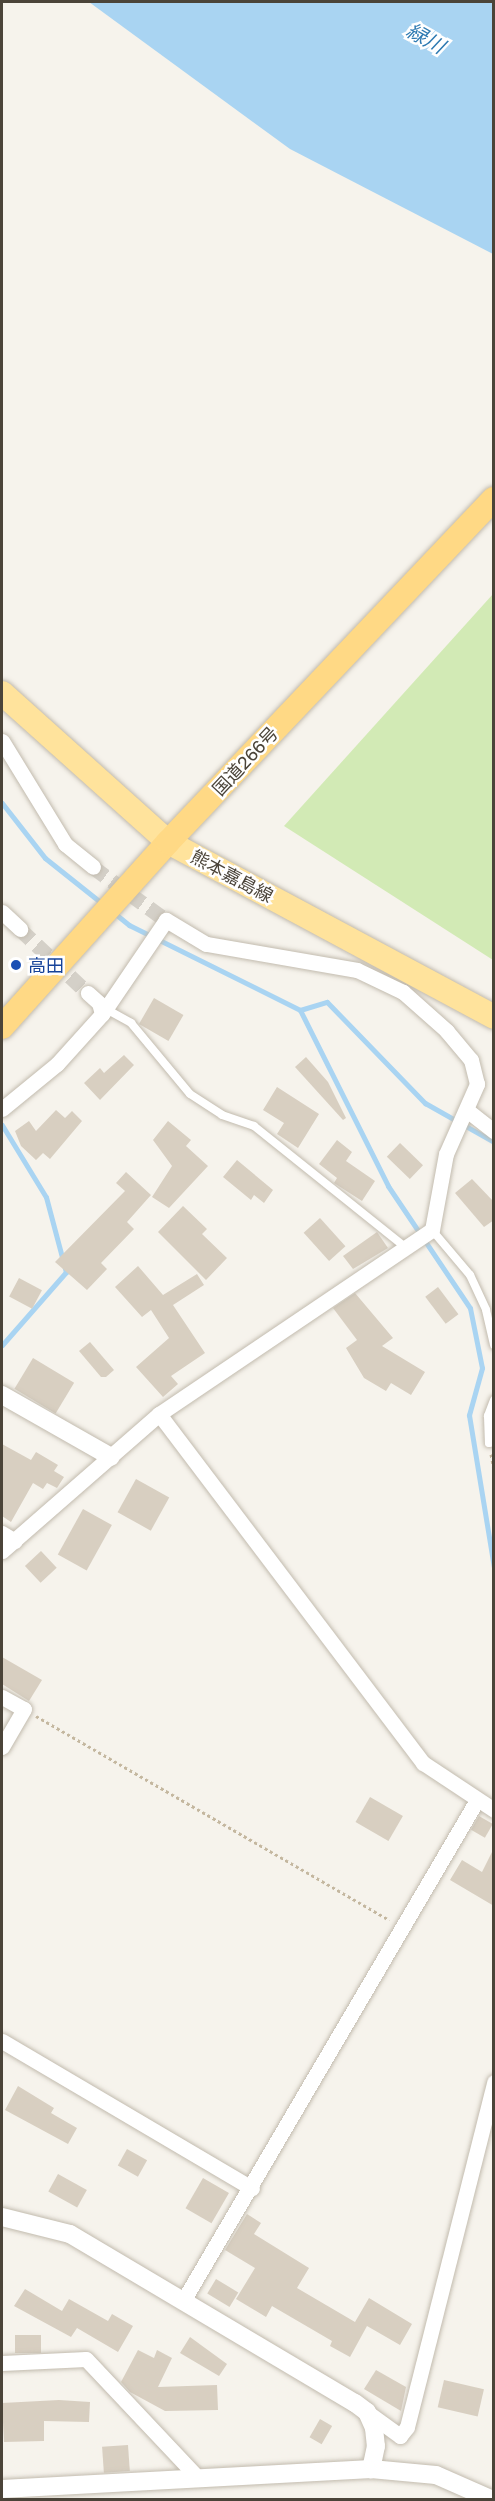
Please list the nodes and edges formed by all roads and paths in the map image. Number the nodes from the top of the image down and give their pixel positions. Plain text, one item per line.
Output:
1 (494, 499) edge
2 (2, 693) edge
3 (2, 741) edge
4 (168, 842) junction
5 (93, 867) tunnel mouth
6 (2, 912) edge
7 (20, 929) tunnel mouth
8 (88, 993) tunnel mouth
9 (104, 1012) junction
10 (494, 1017) edge
11 (2, 1027) edge
12 (2, 1109) edge
13 (468, 1111) junction
14 (494, 1131) edge
15 (432, 1230) junction
16 (405, 1247) junction
17 (494, 1345) edge
18 (2, 1395) edge
19 (494, 1400) edge
20 (159, 1414) junction
21 (494, 1442) edge
22 (111, 1457) junction
23 (2, 1533) edge
24 (15, 1541) junction
25 (2, 1551) edge
26 (2, 1697) edge
27 (24, 1709) junction
28 (2, 1748) edge
29 (477, 1800) junction
30 (494, 1810) edge
31 (403, 1928) junction
32 (2, 2041) edge
33 (494, 2082) edge
34 (252, 2188) junction
35 (2, 2217) edge
36 (183, 2301) junction
37 (2, 2363) edge
38 (368, 2412) junction
39 (371, 2469) junction
40 (198, 2478) junction
41 (2, 2489) edge
42 (493, 2499) edge

1 - 4 highway, 国道266号
2 - 4 main road, 熊本嘉島線
3 - 5 street
4 - 10 main road, 熊本嘉島線
4 - 11 highway, 国道266号
6 - 7 street
8 - 9 street
9 - 12 street
9 - 13 street
9 - 16 lane
13 - 14 street
13 - 15 street
15 - 16 street
15 - 17 lane
16 - 20 street
18 - 22 street
19 - 21 lane
20 - 22 street
20 - 29 street
22 - 24 street
23 - 24 street
24 - 25 street
26 - 27 street
27 - 28 street
27 - 31 path
29 - 30 street
29 - 31 street
31 - 34 street
32 - 34 street
33 - 38 street
34 - 36 street
35 - 36 street
36 - 38 street
37 - 40 street
38 - 39 street
39 - 40 street
39 - 42 street
40 - 41 street

